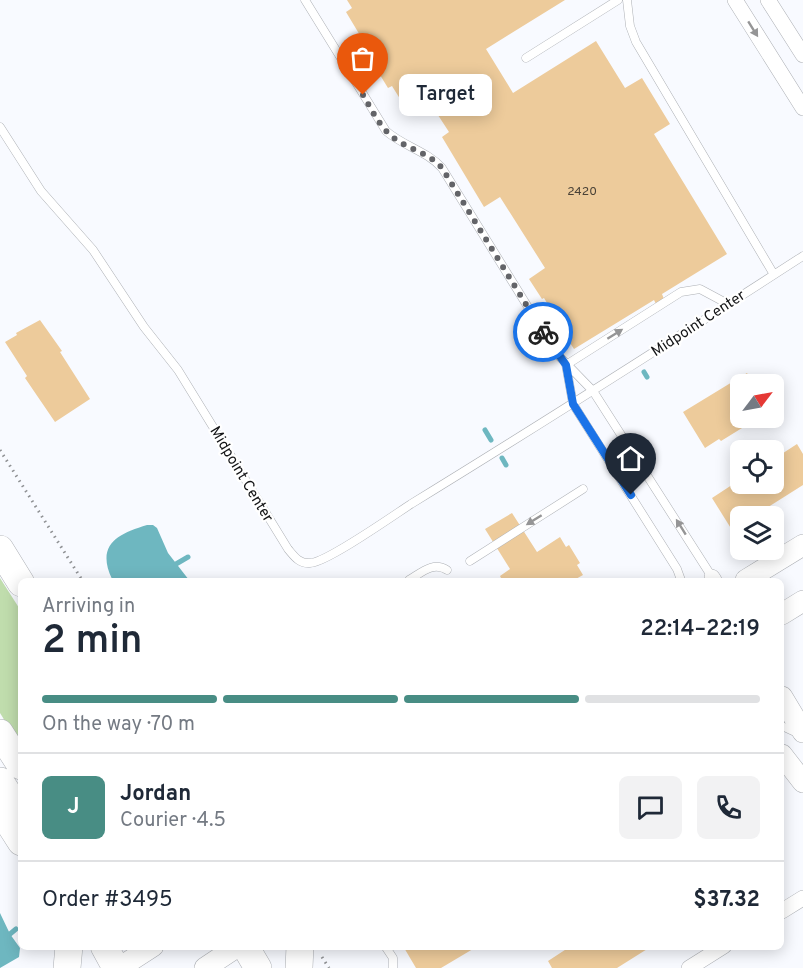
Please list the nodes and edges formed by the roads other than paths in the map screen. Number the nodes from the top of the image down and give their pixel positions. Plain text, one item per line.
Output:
1 (305, 0) edge
2 (618, 0) edge
3 (627, 0) edge
4 (735, 0) edge
5 (768, 0) edge
6 (803, 55) edge
7 (526, 58) dead end
8 (803, 108) edge
9 (0, 128) edge
10 (803, 256) edge
11 (773, 273) junction
12 (728, 304) junction
13 (566, 365) junction
14 (593, 391) junction
15 (573, 404) junction
16 (583, 489) dead end
17 (803, 544) edge
18 (0, 549) edge
19 (470, 561) dead end
20 (447, 570) dead end
21 (18, 578) edge
22 (412, 578) edge
23 (680, 578) edge
24 (712, 578) edge
25 (749, 578) edge
26 (803, 601) edge
27 (784, 613) edge
28 (784, 700) edge
29 (784, 727) edge
30 (803, 732) edge
31 (0, 733) edge
32 (803, 738) edge
33 (784, 758) edge
34 (18, 761) edge
35 (0, 781) edge
36 (803, 782) edge
37 (0, 809) edge
38 (18, 809) edge
39 (18, 837) edge
40 (803, 898) edge
41 (784, 910) edge
42 (68, 950) edge
43 (106, 950) edge
44 (146, 950) edge
45 (232, 950) edge
46 (247, 950) edge
47 (388, 950) edge
48 (718, 950) edge
49 (66, 968) edge
50 (117, 968) edge
51 (205, 968) edge
52 (258, 968) edge
53 (393, 968) edge
54 (689, 968) edge

1 - 13 lane
2 - 7 lane
3 - 11 lane
4 -> 8 street
5 - 6 street
9 - 15 lane, Midpoint Center
10 - 11 lane, Midpoint Center
11 - 12 lane, Midpoint Center
13 -> 12 lane
12 - 14 lane, Midpoint Center
13 - 14 lane
13 - 15 lane
14 - 15 lane, Midpoint Center
24 -> 14 lane
15 - 23 lane
16 -> 19 lane
17 - 25 main road
18 - 21 highway
20 - 22 lane
26 - 27 main road
28 - 30 main road
29 - 32 lane
31 - 34 highway
33 - 36 main road
35 - 38 highway
37 - 39 highway
40 - 41 street
42 - 49 highway
43 - 50 highway
44 - 50 main road
45 - 51 main road
46 - 52 highway
47 - 53 lane
48 - 54 street

